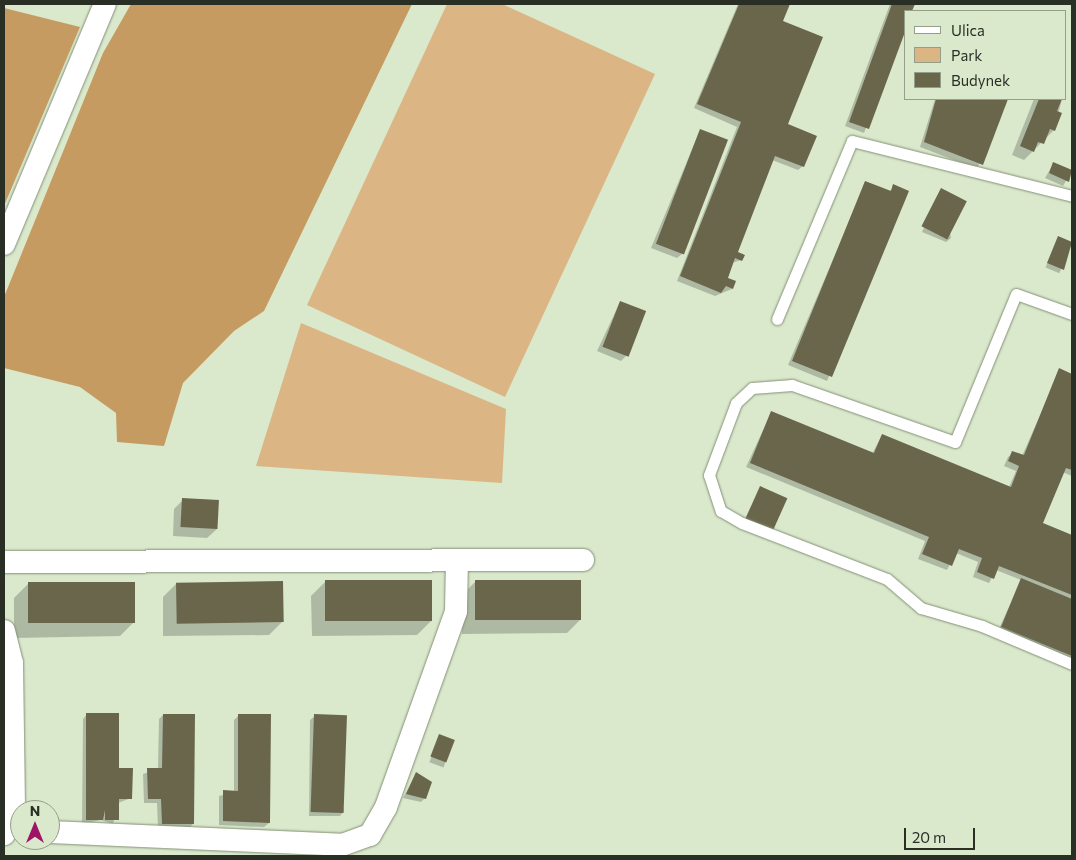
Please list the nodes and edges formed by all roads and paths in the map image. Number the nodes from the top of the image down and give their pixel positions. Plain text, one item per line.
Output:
1 (106, 4) edge
2 (1072, 196) edge
3 (4, 244) edge
4 (1072, 314) edge
5 (777, 319) dead end
6 (457, 560) junction
7 (583, 560) dead end
8 (4, 562) edge
9 (4, 631) edge
10 (1072, 664) edge
11 (14, 800) edge
12 (60, 832) edge

1 - 3 street
2 - 5 lane
4 - 10 lane
6 - 7 street
6 - 8 street
6 - 12 street
9 - 11 street

